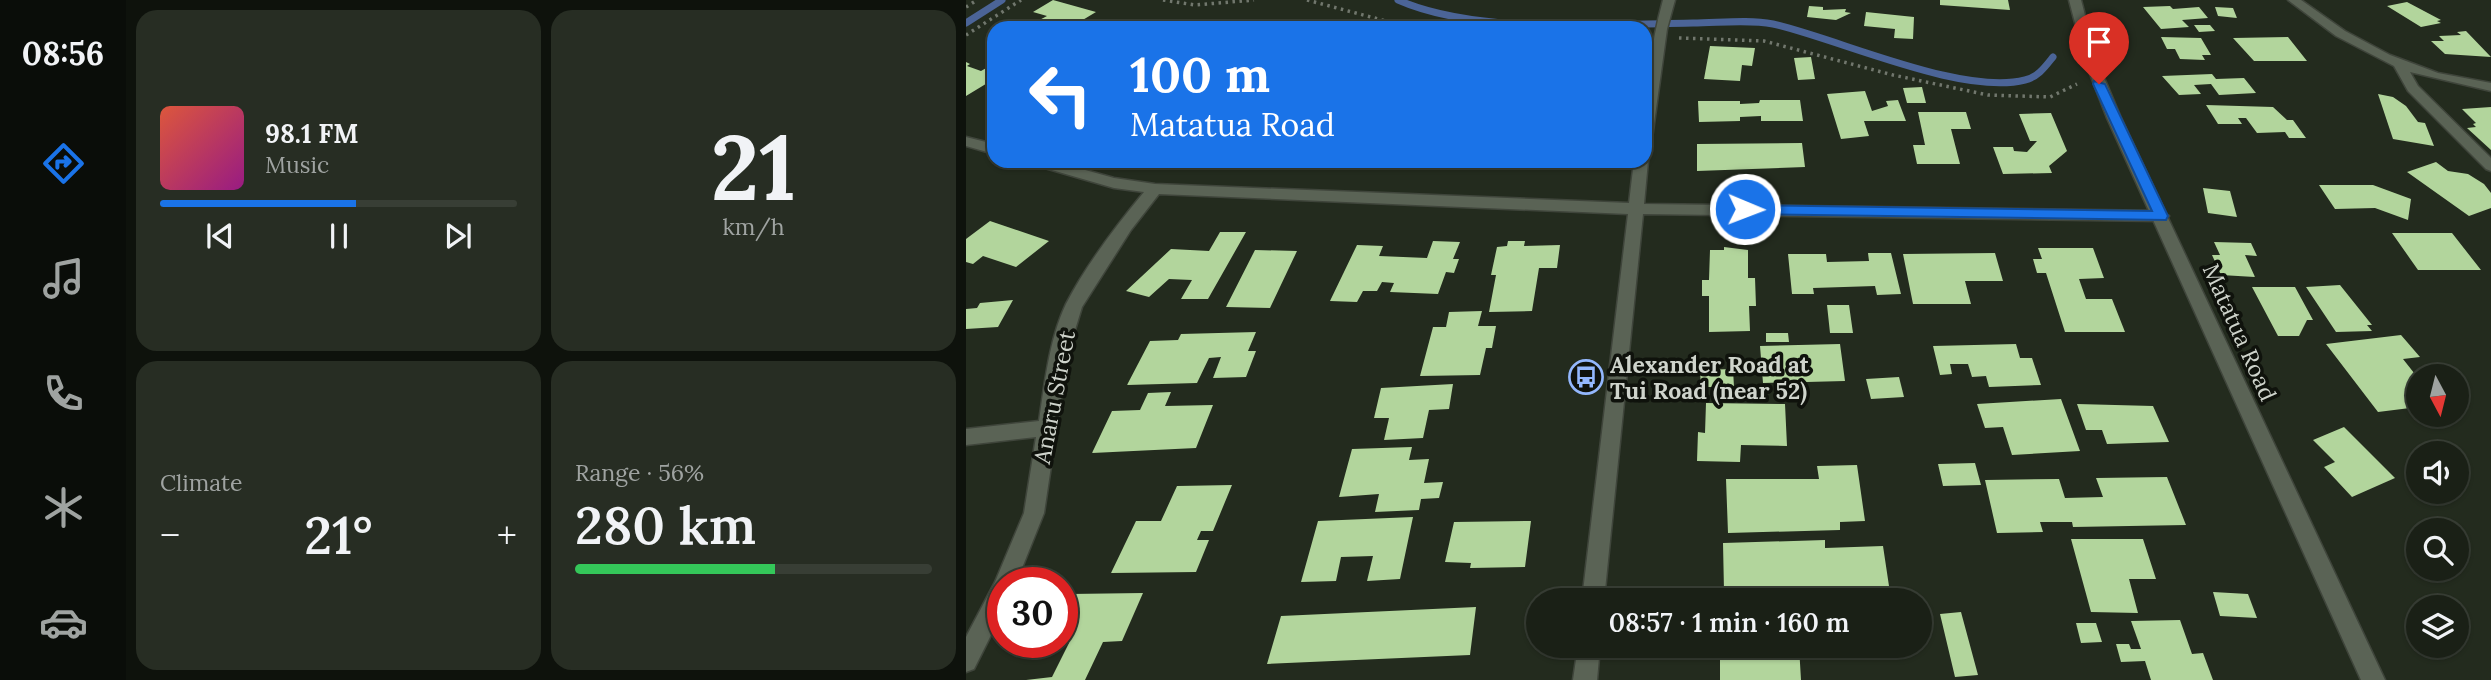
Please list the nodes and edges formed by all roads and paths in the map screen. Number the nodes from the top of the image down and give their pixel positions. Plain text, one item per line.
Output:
1 (977, 0) edge
2 (1021, 0) edge
3 (1163, 0) edge
4 (1254, 0) edge
5 (1307, 0) edge
6 (2075, 0) edge
7 (2294, 0) edge
8 (1667, 6) edge
9 (966, 7) edge
10 (988, 21) edge
11 (1386, 21) edge
12 (987, 22) edge
13 (1661, 34) junction
14 (966, 35) edge
15 (2399, 65) junction
16 (2099, 84) junction
17 (2491, 87) edge
18 (1652, 92) edge
19 (966, 141) edge
20 (987, 147) edge
21 (2491, 166) edge
22 (1061, 168) edge
23 (1641, 168) edge
24 (1155, 189) junction
25 (1634, 208) junction
26 (2161, 216) junction
27 (1045, 428) junction
28 (966, 437) edge
29 (1012, 567) edge
30 (1594, 588) edge
31 (987, 620) edge
32 (1588, 658) edge
33 (966, 661) edge
34 (1585, 680) edge
35 (2373, 680) edge

1 - 9 path
2 - 10 path
3 - 4 path
5 - 11 path
6 - 16 street, Matatua Road
7 - 15 street
8 - 13 street
12 - 14 path
13 - 16 path
13 - 18 street
15 - 17 street
15 - 21 street
16 - 26 street, Matatua Road
19 - 20 street
22 - 24 street
23 - 25 street
24 - 25 street
24 - 27 street, Anaru Street
25 - 26 street
25 - 30 street
26 - 35 street, Matatua Road
27 - 28 street
27 - 29 street, Anaru Street
31 - 33 street
32 - 34 street

